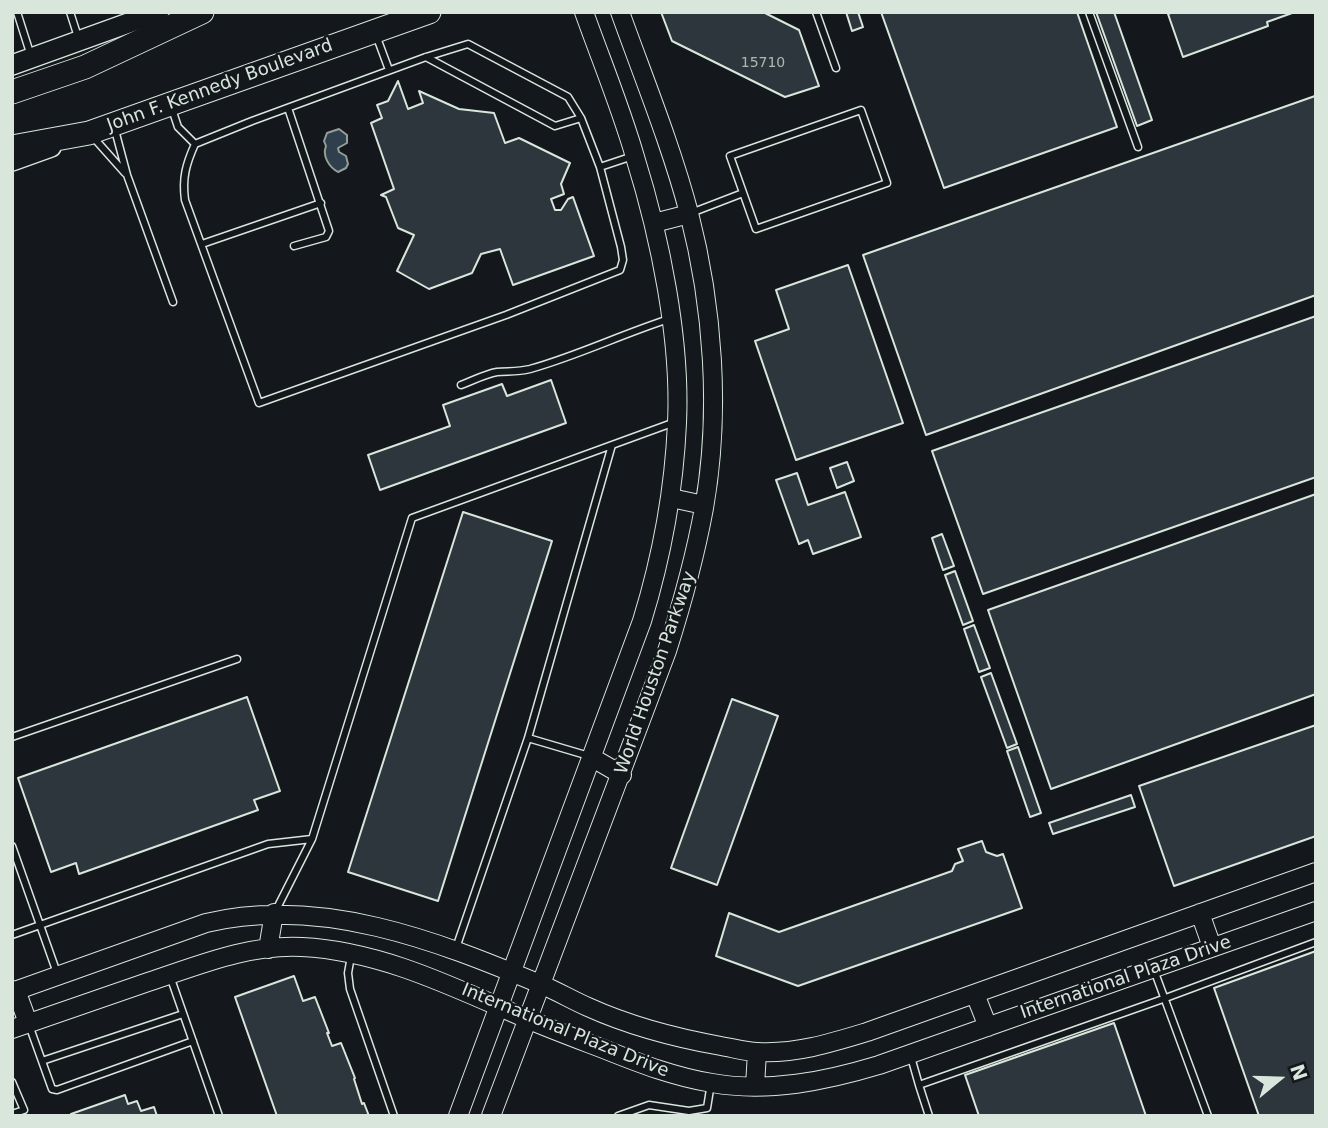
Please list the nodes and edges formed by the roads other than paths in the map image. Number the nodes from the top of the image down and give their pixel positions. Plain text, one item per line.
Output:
1 (71, 12) edge
2 (159, 12) edge
3 (202, 12) edge
4 (429, 12) edge
5 (584, 12) edge
6 (620, 12) edge
7 (816, 12) edge
8 (1089, 12) edge
9 (15, 17) edge
10 (374, 30) junction
11 (79, 41) junction
12 (426, 57) junction
13 (32, 58) junction
14 (12, 65) edge
15 (836, 68) dead end
16 (389, 71) junction
17 (12, 92) edge
18 (170, 104) junction
19 (288, 108) junction
20 (581, 118) junction
21 (113, 124) junction
22 (89, 133) junction
23 (195, 144) junction
24 (12, 147) edge
25 (1138, 147) dead end
26 (635, 156) junction
27 (12, 161) edge
28 (600, 167) junction
29 (127, 175) junction
30 (743, 192) junction
31 (321, 203) junction
32 (689, 214) junction
33 (654, 223) junction
34 (202, 244) junction
35 (294, 246) dead end
36 (173, 302) dead end
37 (671, 319) junction
38 (461, 386) dead end
39 (677, 421) junction
40 (612, 445) junction
41 (670, 498) junction
42 (705, 506) junction
43 (237, 659) dead end
44 (12, 737) edge
45 (527, 738) junction
46 (591, 757) junction
47 (622, 775) junction
48 (312, 839) junction
49 (12, 846) edge
50 (1316, 872) edge
51 (1316, 911) edge
52 (1200, 913) junction
53 (274, 914) junction
54 (40, 926) junction
55 (12, 935) edge
56 (1316, 942) edge
57 (1212, 947) junction
58 (268, 949) junction
59 (455, 952) junction
60 (351, 955) junction
61 (1153, 968) junction
62 (509, 973) junction
63 (170, 975) junction
64 (58, 976) junction
65 (541, 985) junction
66 (14, 991) edge
67 (975, 993) junction
68 (1163, 999) junction
69 (498, 1005) junction
70 (183, 1014) junction
71 (528, 1019) junction
72 (20, 1026) edge
73 (988, 1027) junction
74 (193, 1041) junction
75 (757, 1052) junction
76 (910, 1054) junction
77 (42, 1061) junction
78 (12, 1082) edge
79 (711, 1083) junction
80 (919, 1085) junction
81 (755, 1086) junction
82 (708, 1112) edge
83 (25, 1113) edge
84 (12, 1114) edge
85 (219, 1116) edge
86 (394, 1116) edge
87 (458, 1116) edge
88 (491, 1116) edge
89 (618, 1116) edge
90 (929, 1116) edge
91 (1208, 1116) edge

1 - 11 lane
2 - 11 main road
3 - 17 highway
4 - 10 highway, John F. Kennedy Boulevard
5 - 26 street, World Houston Parkway
6 - 32 street, World Houston Parkway
7 - 15 lane
8 - 25 lane
9 - 13 lane
10 - 16 lane
10 - 18 highway, John F. Kennedy Boulevard
11 - 13 main road
12 - 16 lane
12 - 20 lane
12 - 20 lane
13 - 14 main road
16 - 19 lane
18 - 21 highway, John F. Kennedy Boulevard
18 - 23 lane
19 - 23 lane
19 - 31 lane
20 - 28 lane
21 - 22 highway, John F. Kennedy Boulevard
21 - 29 lane
22 - 24 highway
22 - 27 main road, John F. Kennedy Boulevard
22 - 29 lane
23 - 34 lane
26 - 28 lane
26 - 33 street, World Houston Parkway
28 - 34 lane
29 - 36 lane
30 - 30 lane
30 - 32 lane
31 - 34 lane
31 - 35 lane
32 - 33 street
32 - 42 street, World Houston Parkway
33 - 37 street, World Houston Parkway
37 - 38 lane
37 - 39 street, World Houston Parkway
39 - 40 lane
39 - 41 street, World Houston Parkway
40 - 45 lane
40 - 48 lane
41 - 42 street
41 - 46 street, World Houston Parkway
42 - 47 street, World Houston Parkway
43 - 44 lane
45 - 46 lane
45 - 59 lane
46 - 47 street
46 - 62 street, World Houston Parkway
47 - 65 street, World Houston Parkway
48 - 53 lane
48 - 54 lane
49 - 54 lane
50 - 52 street, International Plaza Drive
51 - 57 street, International Plaza Drive
52 - 57 street
52 - 67 street, International Plaza Drive
53 - 58 street
53 - 59 street, International Plaza Drive
53 - 64 street, International Plaza Drive
54 - 55 lane
54 - 64 lane
56 - 68 lane
57 - 61 street, International Plaza Drive
58 - 60 street, International Plaza Drive
58 - 63 street, International Plaza Drive
59 - 62 street, International Plaza Drive
60 - 69 street, International Plaza Drive
60 - 86 lane
61 - 68 lane
61 - 73 street, International Plaza Drive
62 - 65 street, International Plaza Drive
62 - 69 street, World Houston Parkway
63 - 70 lane
63 - 72 street, International Plaza Drive
64 - 66 street, International Plaza Drive
65 - 71 street, World Houston Parkway
65 - 75 street, International Plaza Drive
66 - 72 street
67 - 73 street
67 - 75 street, International Plaza Drive
68 - 80 lane
68 - 91 lane
69 - 71 street, International Plaza Drive
69 - 87 street, World Houston Parkway
70 - 74 lane
70 - 77 lane
71 - 79 street, International Plaza Drive
71 - 88 street, World Houston Parkway
72 - 77 lane
73 - 76 street, International Plaza Drive
74 - 77 lane
74 - 85 lane
75 - 81 street
76 - 80 lane
76 - 81 street, International Plaza Drive
78 - 83 lane
79 - 81 street, International Plaza Drive
79 - 82 lane
80 - 90 lane
82 - 89 lane
83 - 84 lane

